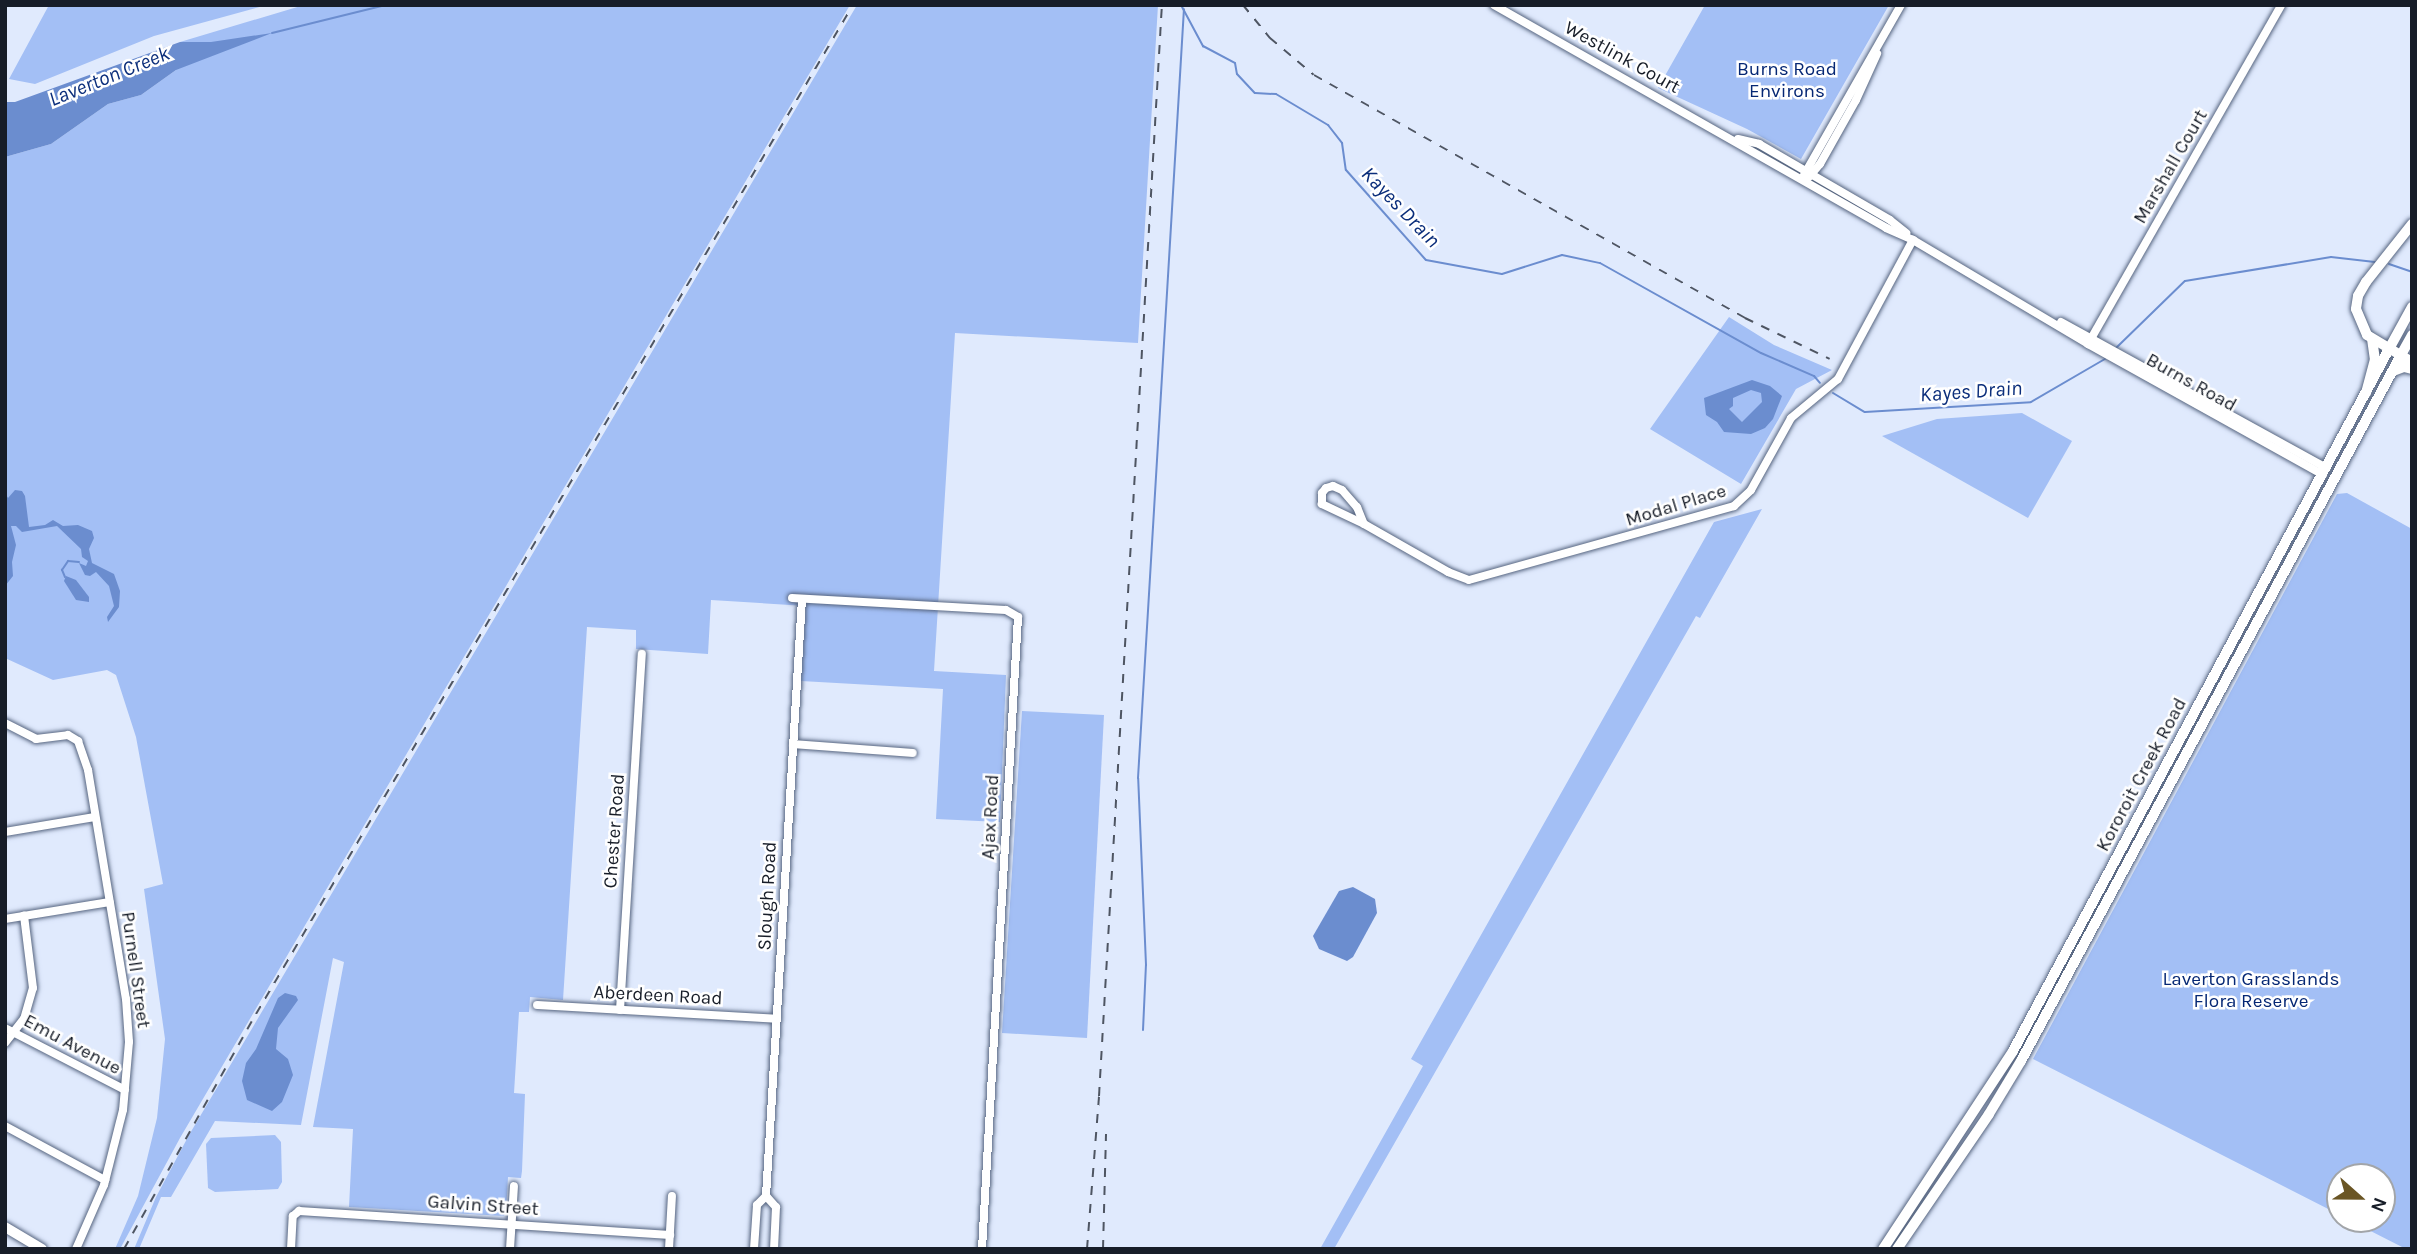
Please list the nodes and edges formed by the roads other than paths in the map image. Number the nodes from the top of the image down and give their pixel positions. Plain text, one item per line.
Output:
1 (1494, 5) edge
2 (1901, 5) edge
3 (2281, 5) edge
4 (1734, 139) junction
5 (1809, 173) junction
6 (1804, 181) junction
7 (2412, 224) edge
8 (1913, 240) junction
9 (2412, 307) edge
10 (2412, 335) edge
11 (2372, 339) junction
12 (2090, 341) junction
13 (2389, 349) junction
14 (2401, 355) junction
15 (2412, 362) edge
16 (2412, 369) edge
17 (2393, 371) junction
18 (2366, 393) junction
19 (2325, 471) junction
20 (2336, 477) junction
21 (1322, 504) junction
22 (1316, 513) dead end
23 (1364, 524) junction
24 (792, 598) dead end
25 (802, 599) junction
26 (2239, 632) junction
27 (2250, 637) junction
28 (642, 654) dead end
29 (5, 723) edge
30 (2182, 739) junction
31 (793, 744) junction
32 (2192, 744) junction
33 (913, 752) dead end
34 (95, 817) junction
35 (5, 832) edge
36 (110, 902) junction
37 (24, 916) junction
38 (5, 919) edge
39 (537, 1005) dead end
40 (620, 1010) junction
41 (777, 1019) junction
42 (5, 1028) edge
43 (15, 1033) junction
44 (2020, 1039) junction
45 (5, 1043) edge
46 (2030, 1045) junction
47 (125, 1090) junction
48 (5, 1126) edge
49 (105, 1180) junction
50 (514, 1186) dead end
51 (672, 1196) dead end
52 (766, 1196) junction
53 (512, 1224) junction
54 (5, 1227) edge
55 (670, 1236) junction
56 (29, 1240) junction
57 (42, 1249) edge
58 (52, 1249) edge
59 (76, 1249) edge
60 (291, 1249) edge
61 (510, 1249) edge
62 (669, 1249) edge
63 (754, 1249) edge
64 (774, 1249) edge
65 (982, 1249) edge
66 (1884, 1249) edge
67 (1897, 1249) edge

1 - 4 street, Westlink Court
2 - 5 street
3 - 12 street, Marshall Court
4 - 5 street, Westlink Court
4 - 6 street, Westlink Court
5 - 6 street
5 - 8 street, Burns Road
6 - 8 street, Burns Road
7 - 11 highway
8 - 12 street, Burns Road
8 - 23 street, Modal Place
9 - 13 highway, Kororoit Creek Road
10 - 14 highway, Kororoit Creek Road
11 - 13 highway
11 - 18 highway
12 - 19 street, Burns Road
13 - 14 highway
13 - 18 main road, Kororoit Creek Road
14 - 15 highway
14 - 17 main road, Kororoit Creek Road
16 - 17 highway
17 - 20 main road, Kororoit Creek Road
18 - 19 main road, Kororoit Creek Road
19 - 20 main road
19 - 26 main road, Kororoit Creek Road
20 - 27 main road, Kororoit Creek Road
21 - 22 street
21 - 23 street, Modal Place
21 - 23 street, Modal Place
24 - 25 street, Ajax Road
25 - 31 street, Slough Road
25 - 65 street, Ajax Road
26 - 27 main road
26 - 30 main road, Kororoit Creek Road
27 - 32 main road, Kororoit Creek Road
28 - 40 street, Chester Road
29 - 34 street, Purnell Street
30 - 32 main road
30 - 44 main road, Kororoit Creek Road
31 - 33 street
31 - 41 street, Slough Road
32 - 46 main road, Kororoit Creek Road
34 - 35 street
34 - 36 street, Purnell Street
36 - 37 street
36 - 47 street, Purnell Street
37 - 38 street
37 - 43 street
39 - 40 street, Aberdeen Road
40 - 41 street, Aberdeen Road
41 - 52 street, Slough Road
42 - 43 street, Emu Avenue
43 - 45 street
43 - 47 street, Emu Avenue
44 - 46 main road
44 - 66 main road, Kororoit Creek Road
46 - 67 main road, Kororoit Creek Road
47 - 49 street, Purnell Street
48 - 49 street
49 - 59 street, Purnell Street
50 - 53 street
51 - 55 street
52 - 63 street, Slough Road
52 - 64 street, Slough Road
53 - 55 street, Galvin Street
53 - 60 street, Galvin Street
53 - 61 street
54 - 56 main road
55 - 62 street
56 - 57 main road
56 - 58 main road

